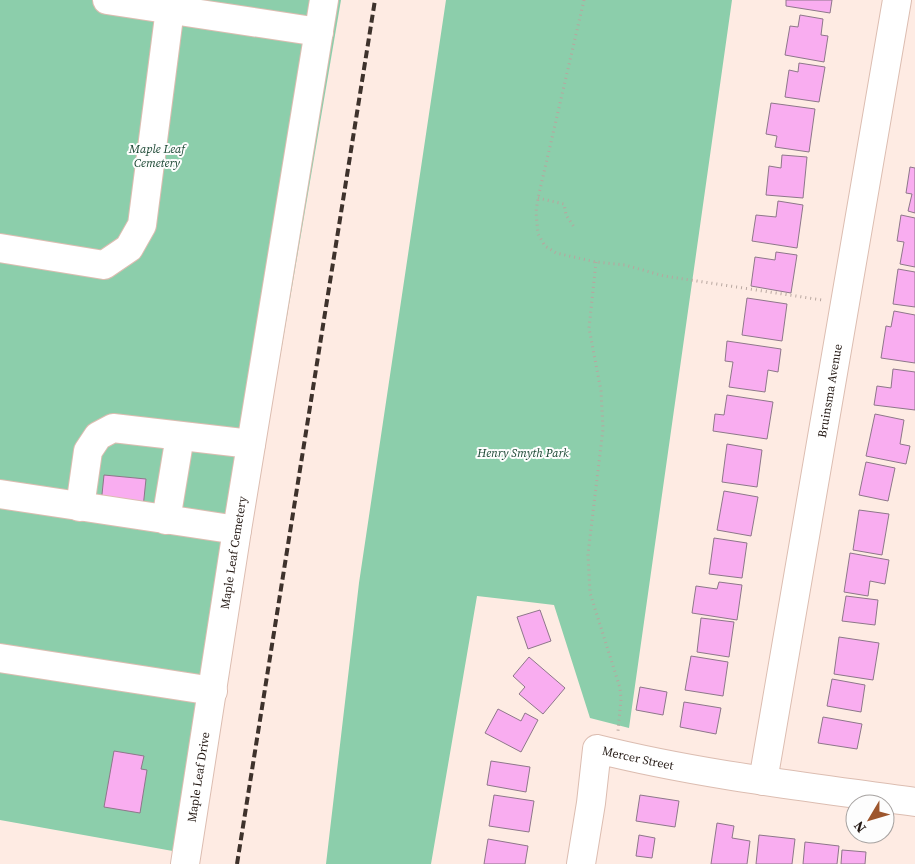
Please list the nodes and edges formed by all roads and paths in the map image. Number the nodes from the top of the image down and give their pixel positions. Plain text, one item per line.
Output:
1 (107, 0) edge
2 (324, 0) edge
3 (584, 0) edge
4 (896, 0) edge
5 (170, 9) junction
6 (319, 32) junction
7 (538, 198) junction
8 (574, 227) dead end
9 (0, 248) edge
10 (596, 262) junction
11 (845, 303) junction
12 (180, 436) junction
13 (251, 444) junction
14 (0, 494) edge
15 (80, 506) junction
16 (166, 520) junction
17 (237, 530) junction
18 (0, 658) edge
19 (213, 691) junction
20 (617, 754) junction
21 (763, 781) junction
22 (915, 802) edge
23 (185, 864) edge
24 (581, 864) edge

1 - 5 street
2 - 6 street, Maple Leaf Cemetery
3 - 7 path
4 - 11 street, Bruinsma Avenue
5 - 6 street
5 - 9 street
6 - 13 street, Maple Leaf Cemetery
7 - 8 path
7 - 10 path
10 - 11 path
10 - 20 path
11 - 21 street, Bruinsma Avenue
12 - 13 street
12 - 15 street
12 - 16 street
13 - 17 street, Maple Leaf Cemetery
14 - 15 street
15 - 16 street
16 - 17 street
17 - 19 street, Maple Leaf Cemetery
18 - 19 street
19 - 23 street, Maple Leaf Drive
20 - 21 street, Mercer Street
20 - 24 street, Mercer Street
21 - 22 street, Mercer Street

